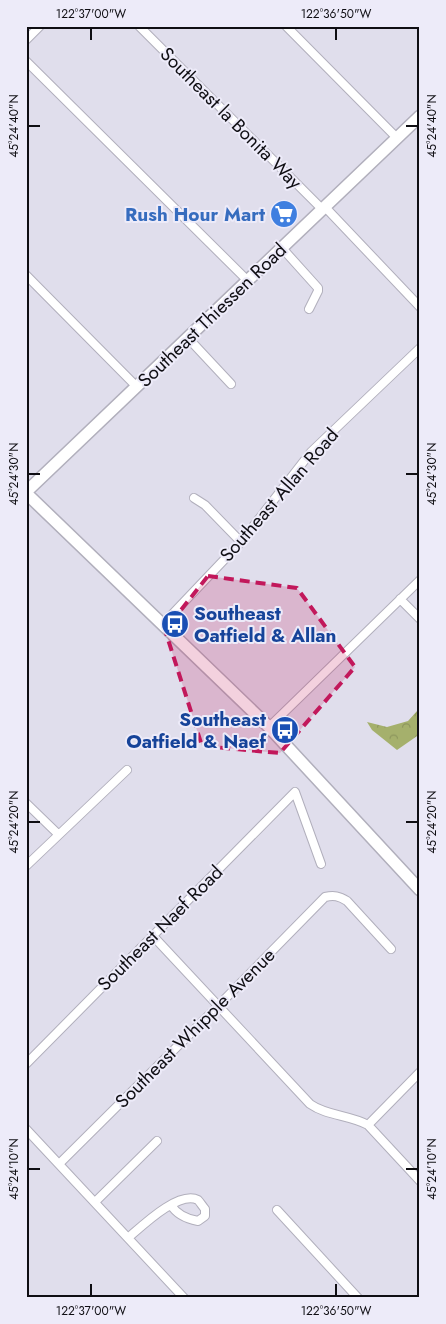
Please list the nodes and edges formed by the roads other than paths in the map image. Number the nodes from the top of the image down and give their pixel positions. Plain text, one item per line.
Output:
1 (40, 26) edge
2 (140, 26) edge
3 (286, 26) edge
4 (26, 40) edge
5 (26, 61) edge
6 (420, 116) edge
7 (397, 138) junction
8 (324, 208) junction
9 (282, 248) junction
10 (26, 275) edge
11 (248, 281) junction
12 (420, 306) edge
13 (309, 309) dead end
14 (188, 338) junction
15 (420, 348) edge
16 (230, 384) dead end
17 (137, 387) junction
18 (26, 493) edge
19 (194, 498) dead end
20 (241, 542) junction
21 (420, 580) edge
22 (400, 599) junction
23 (420, 619) edge
24 (163, 624) junction
25 (269, 727) junction
26 (127, 770) dead end
27 (26, 804) edge
28 (58, 834) junction
29 (321, 864) dead end
30 (26, 866) edge
31 (418, 885) edge
32 (153, 936) junction
33 (391, 949) dead end
34 (218, 1006) junction
35 (26, 1064) edge
36 (420, 1072) edge
37 (368, 1126) junction
38 (26, 1129) edge
39 (157, 1141) dead end
40 (59, 1164) junction
41 (420, 1181) edge
42 (95, 1202) junction
43 (171, 1205) dead end
44 (277, 1210) dead end
45 (128, 1238) junction
46 (184, 1298) edge
47 (358, 1298) edge

1 - 4 street
2 - 8 street, Southeast la Bonita Way
3 - 7 street
5 - 11 street
6 - 7 main road, Southeast Thiessen Road
7 - 8 main road, Southeast Thiessen Road
8 - 9 main road, Southeast Thiessen Road
8 - 12 street, Southeast la Bonita Way
9 - 11 main road, Southeast Thiessen Road
9 - 13 street
10 - 17 street
11 - 14 main road, Southeast Thiessen Road
14 - 16 street
14 - 17 main road, Southeast Thiessen Road
15 - 20 street, Southeast Allan Road
17 - 18 main road, Southeast Thiessen Road
18 - 24 main road
19 - 20 street
20 - 24 street, Southeast Allan Road
21 - 22 street
22 - 23 street
22 - 25 street
24 - 25 main road
25 - 31 main road
26 - 28 street
27 - 28 street
28 - 30 street
29 - 32 street, Southeast Naef Road
32 - 34 street
32 - 35 street, Southeast Naef Road
33 - 34 street, Southeast Whipple Avenue
34 - 37 street
34 - 40 street, Southeast Whipple Avenue
36 - 37 street
37 - 41 street
38 - 40 street
39 - 42 street
40 - 42 street
42 - 45 street
43 - 45 street
44 - 47 street
45 - 46 street

